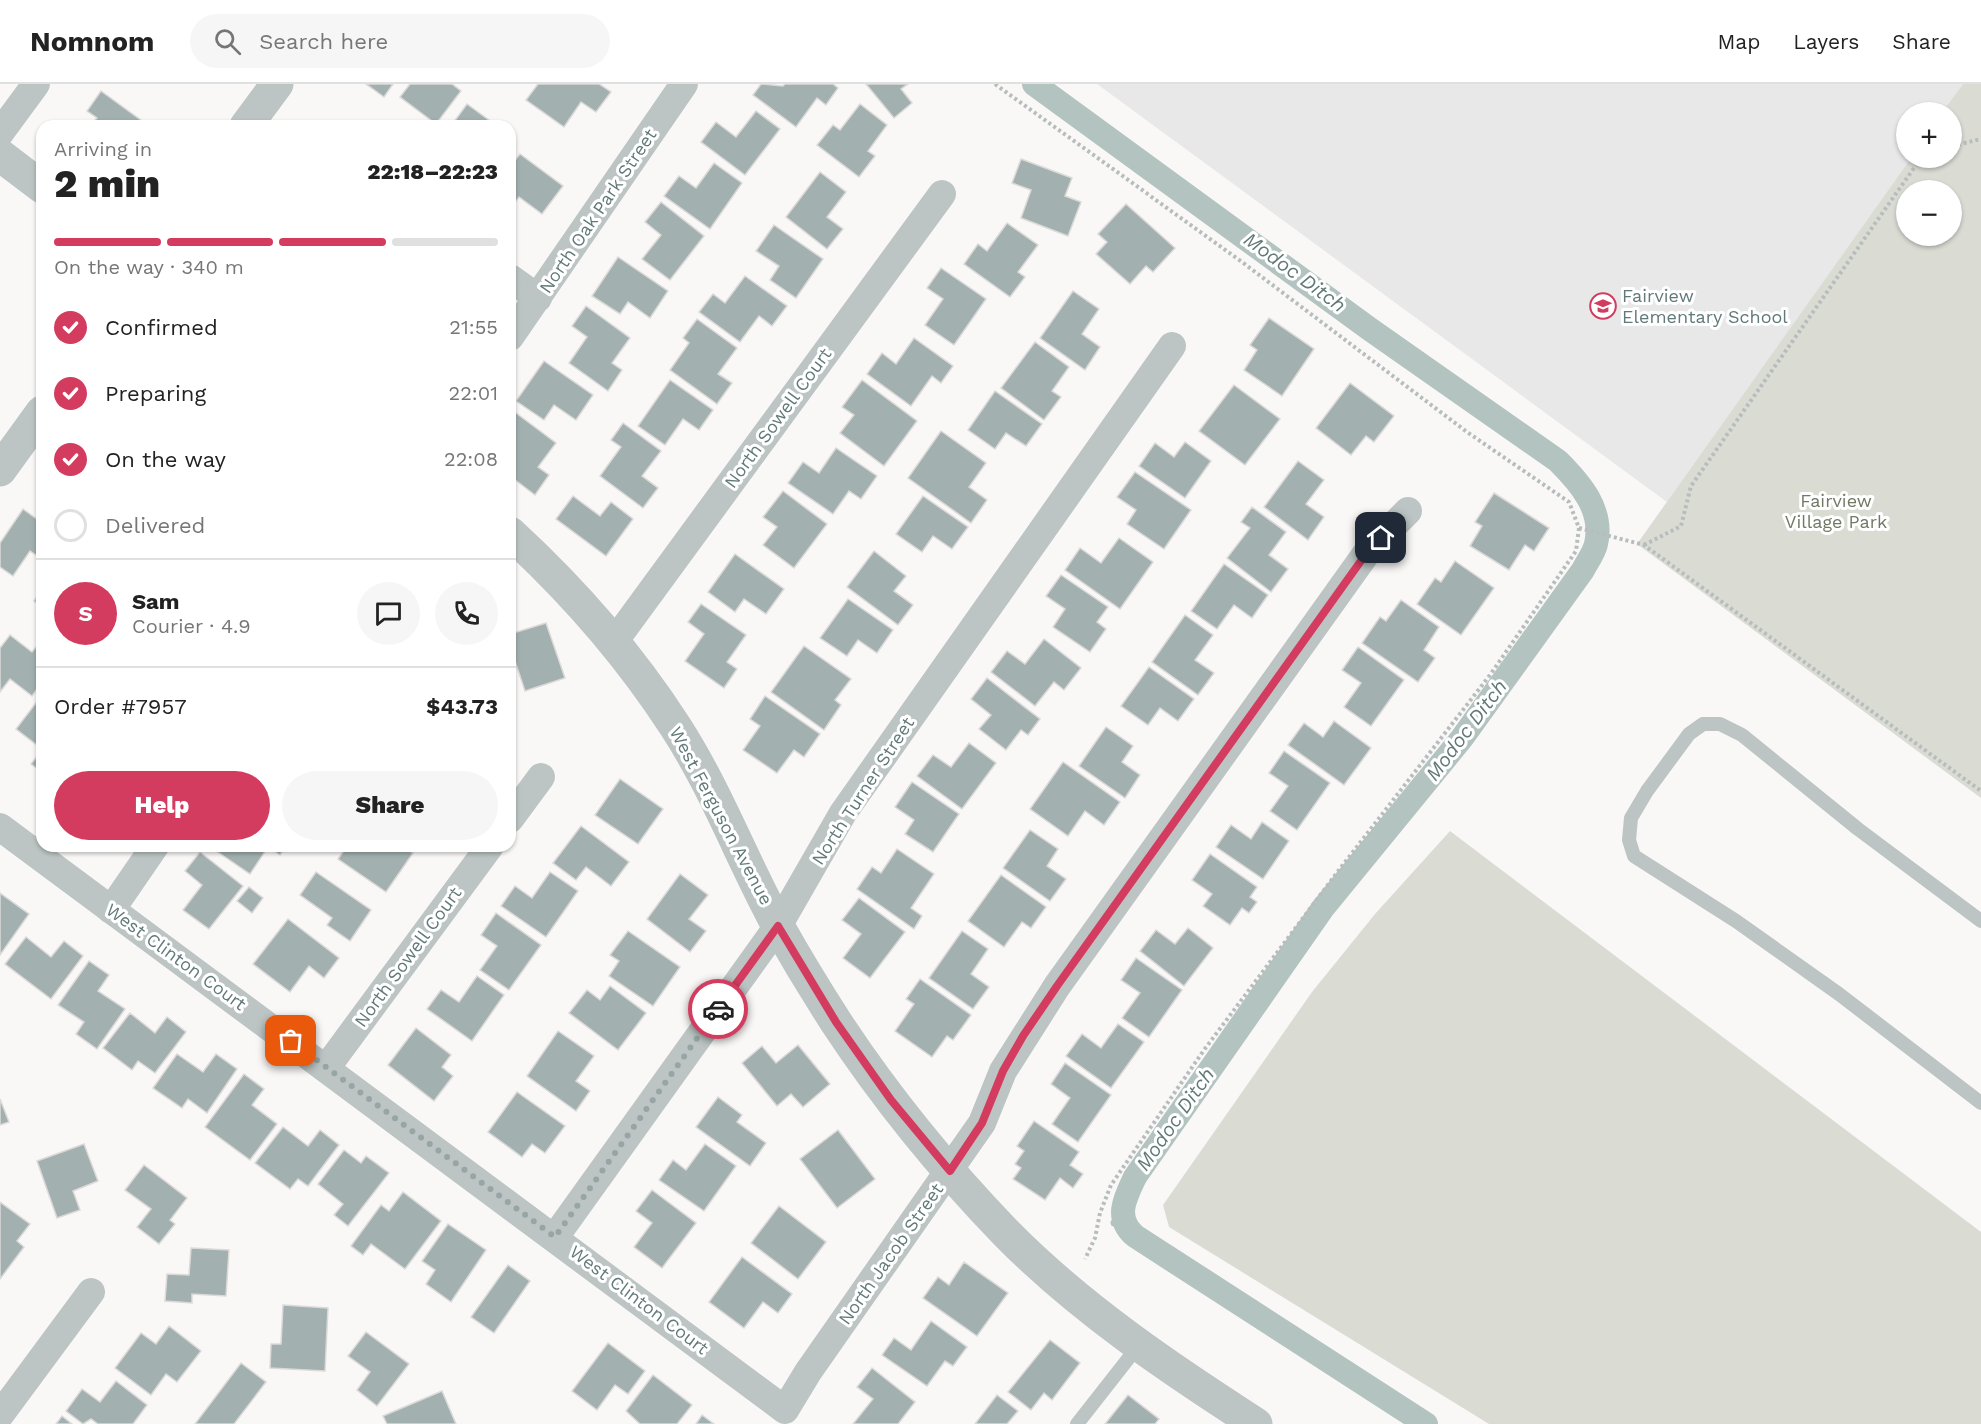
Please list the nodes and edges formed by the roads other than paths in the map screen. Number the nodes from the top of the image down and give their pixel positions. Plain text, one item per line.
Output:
1 (36, 84) edge
2 (277, 84) edge
3 (684, 84) edge
4 (250, 120) edge
5 (0, 133) edge
6 (0, 155) edge
7 (36, 182) edge
8 (942, 194) dead end
9 (516, 282) edge
10 (538, 298) junction
11 (516, 329) edge
12 (1172, 346) dead end
13 (36, 420) edge
14 (0, 470) edge
15 (1408, 511) dead end
16 (516, 539) edge
17 (614, 642) junction
18 (541, 777) dead end
19 (516, 811) edge
20 (0, 826) edge
21 (151, 852) edge
22 (486, 852) edge
23 (111, 910) junction
24 (1981, 921) edge
25 (778, 926) junction
26 (327, 1067) junction
27 (1981, 1103) edge
28 (950, 1171) junction
29 (555, 1237) junction
30 (91, 1292) dead end
31 (1139, 1345) junction
32 (785, 1410) joint
33 (0, 1415) edge
34 (1077, 1424) edge
35 (1256, 1424) edge

1 - 5 street
2 - 4 street
3 - 10 street, North Oak Park Street
6 - 7 street
8 - 17 street, North Sowell Court
9 - 10 street
10 - 11 street, North Oak Park Street
12 - 25 street, North Turner Street
13 - 14 street
15 - 28 street, North Jacob Street
16 - 17 street, West Ferguson Avenue
17 - 25 street, West Ferguson Avenue
18 - 19 street
20 - 23 street, West Clinton Court
21 - 23 street
22 - 26 street, North Sowell Court
23 - 26 street, West Clinton Court
24 - 27 lane
25 - 28 street, West Ferguson Avenue
25 - 29 street, North Turner Street
26 - 29 street, West Clinton Court
28 - 31 street, West Ferguson Avenue
28 - 32 street, North Jacob Street
29 - 32 street, West Clinton Court
30 - 33 street
31 - 34 lane
31 - 35 street, West Ferguson Avenue

